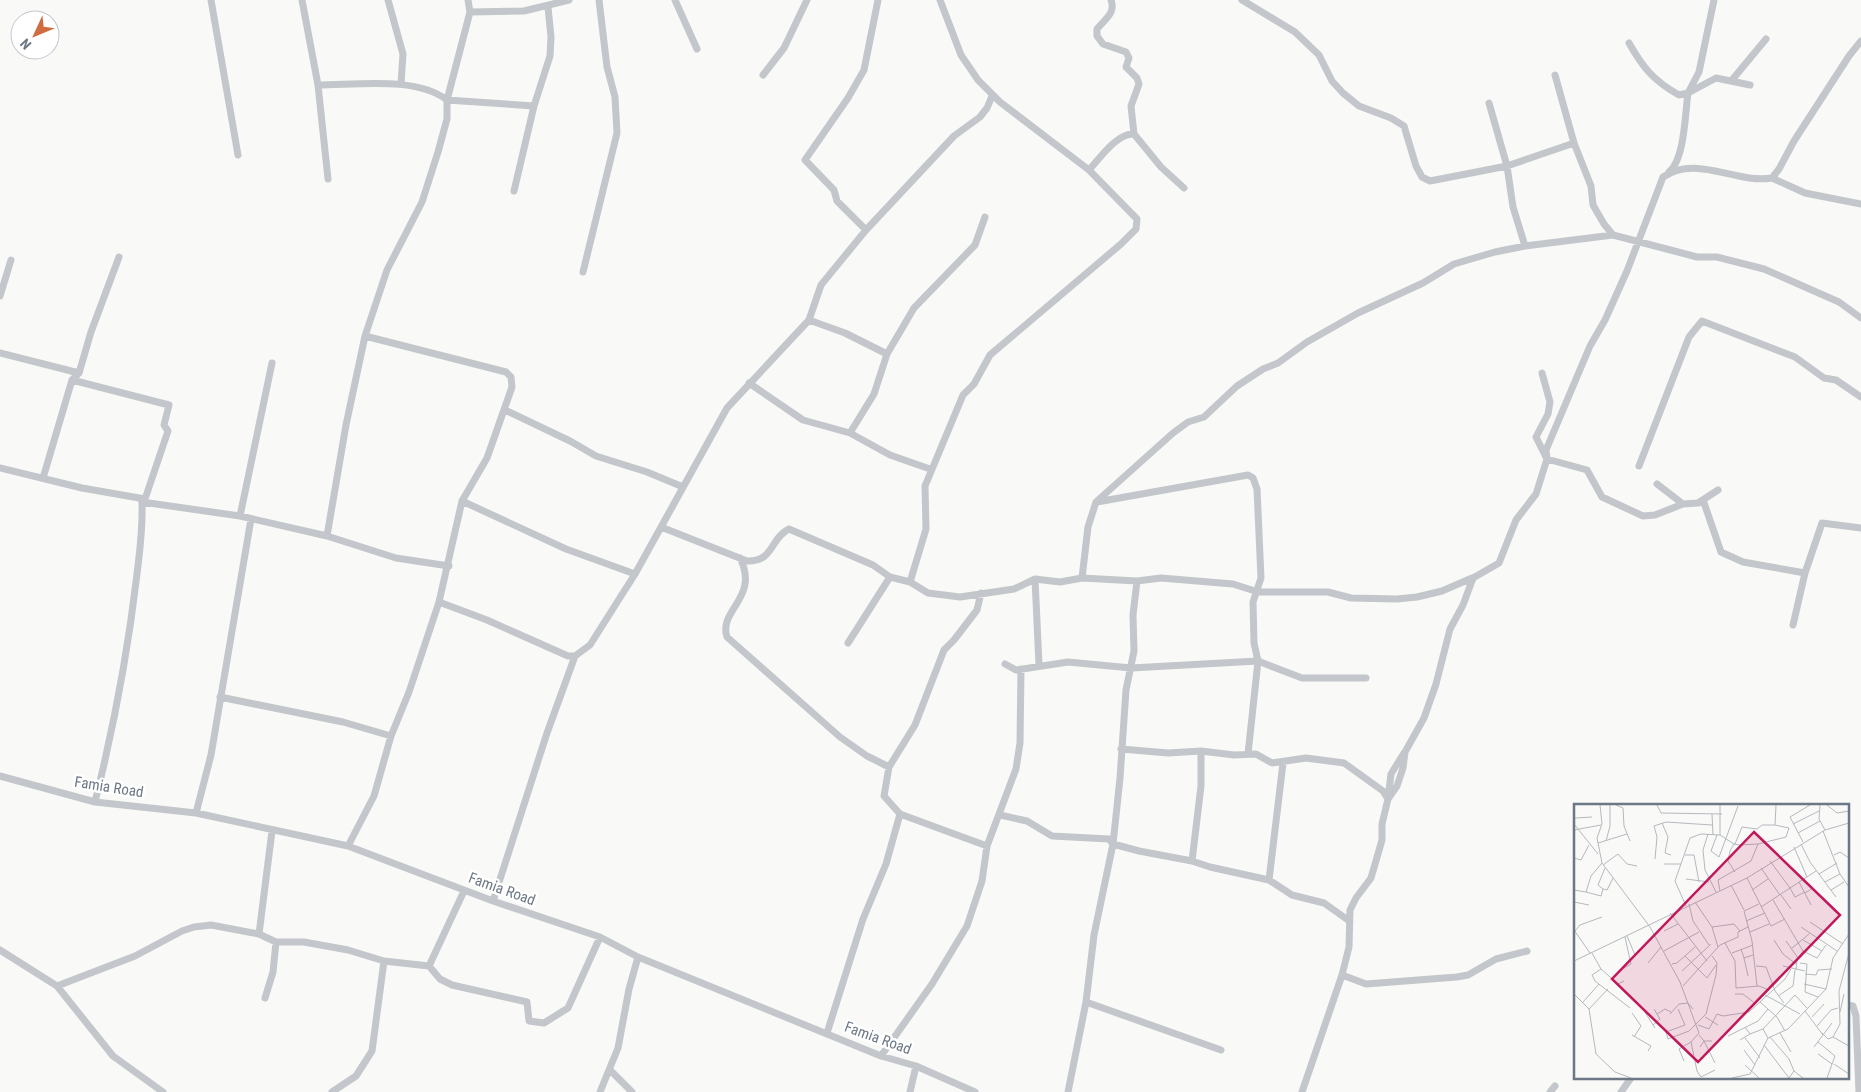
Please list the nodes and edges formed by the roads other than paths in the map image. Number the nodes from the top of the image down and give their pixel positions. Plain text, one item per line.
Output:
1 (211, 0) edge
2 (302, 0) edge
3 (388, 0) edge
4 (468, 0) edge
5 (569, 0) edge
6 (599, 0) edge
7 (675, 0) edge
8 (807, 0) edge
9 (878, 0) edge
10 (940, 0) edge
11 (1111, 0) edge
12 (1242, 0) edge
13 (1714, 0) edge
14 (548, 7) junction
15 (470, 12) junction
16 (1766, 39) dead end
17 (1861, 41) edge
18 (1629, 43) dead end
19 (696, 49) dead end
20 (763, 75) dead end
21 (1555, 75) dead end
22 (1732, 80) junction
23 (401, 84) junction
24 (318, 85) junction
25 (1750, 85) dead end
26 (1688, 93) junction
27 (992, 96) junction
28 (447, 100) junction
29 (1489, 103) dead end
30 (534, 106) junction
31 (1134, 134) junction
32 (1574, 143) junction
33 (238, 155) dead end
34 (1507, 166) junction
35 (1089, 170) junction
36 (1663, 177) junction
37 (1772, 178) junction
38 (328, 179) dead end
39 (1184, 188) dead end
40 (514, 191) dead end
41 (1861, 204) edge
42 (985, 217) dead end
43 (866, 230) junction
44 (1613, 235) junction
45 (1638, 242) junction
46 (1525, 246) junction
47 (119, 257) dead end
48 (11, 260) dead end
49 (583, 272) dead end
50 (0, 296) edge
51 (1861, 318) edge
52 (810, 320) junction
53 (365, 336) junction
54 (0, 353) edge
55 (887, 354) junction
56 (272, 363) dead end
57 (79, 373) junction
58 (1542, 373) dead end
59 (72, 380) junction
60 (749, 383) junction
61 (1861, 397) edge
62 (505, 410) junction
63 (850, 433) junction
64 (1547, 459) junction
65 (1639, 466) dead end
66 (0, 468) edge
67 (930, 469) junction
68 (43, 478) junction
69 (1656, 484) dead end
70 (683, 487) junction
71 (1718, 490) dead end
72 (144, 500) junction
73 (462, 500) junction
74 (1704, 500) junction
75 (1096, 502) junction
76 (1683, 504) junction
77 (240, 516) junction
78 (252, 519) junction
79 (661, 527) junction
80 (1861, 528) edge
81 (327, 536) junction
82 (740, 558) junction
83 (448, 566) junction
84 (1805, 573) junction
85 (635, 574) junction
86 (890, 577) junction
87 (1082, 578) junction
88 (1473, 578) junction
89 (1035, 579) junction
90 (1137, 581) junction
91 (910, 582) junction
92 (1258, 592) junction
93 (981, 593) junction
94 (439, 602) junction
95 (1793, 625) dead end
96 (848, 643) dead end
97 (575, 656) junction
98 (1258, 661) junction
99 (1005, 664) dead end
100 (1039, 665) junction
101 (1130, 668) junction
102 (1021, 670) junction
103 (1366, 678) dead end
104 (220, 697) junction
105 (391, 736) junction
106 (1121, 748) junction
107 (1202, 751) junction
108 (1248, 754) junction
109 (1283, 762) junction
110 (889, 767) junction
111 (0, 776) edge
112 (1388, 799) junction
113 (95, 802) junction
114 (196, 813) junction
115 (900, 814) junction
116 (1000, 815) junction
117 (272, 831) junction
118 (1113, 844) junction
119 (348, 846) junction
120 (987, 846) junction
121 (1192, 861) junction
122 (1269, 880) junction
123 (464, 891) junction
124 (493, 902) junction
125 (1348, 920) junction
126 (259, 934) junction
127 (600, 937) junction
128 (276, 942) junction
129 (0, 950) edge
130 (1527, 951) dead end
131 (638, 957) junction
132 (384, 961) junction
133 (429, 966) junction
134 (1342, 976) junction
135 (57, 986) junction
136 (265, 998) dead end
137 (1086, 1002) junction
138 (1848, 1005) edge
139 (827, 1033) junction
140 (1222, 1050) dead end
141 (881, 1056) junction
142 (916, 1066) junction
143 (610, 1070) junction
144 (1630, 1080) edge
145 (163, 1092) edge
146 (332, 1092) edge
147 (600, 1092) edge
148 (632, 1092) edge
149 (910, 1092) edge
150 (975, 1092) edge
151 (1068, 1092) edge
152 (1302, 1092) edge
153 (1621, 1092) edge
154 (1859, 1092) edge

1 - 33 street
2 - 24 street
3 - 23 street
4 - 15 street
5 - 14 street
6 - 49 street
7 - 19 street
8 - 20 street
9 - 43 street
10 - 27 street
11 - 31 street
12 - 34 street
13 - 26 street
14 - 15 street
14 - 30 street
15 - 28 street
16 - 22 street
17 - 37 street
18 - 26 street
21 - 32 street
22 - 25 street
22 - 26 street
23 - 24 street
23 - 28 street
24 - 38 street
26 - 36 street
27 - 35 street
27 - 43 street
28 - 30 street
28 - 53 street
29 - 34 street
30 - 40 street
31 - 35 street
31 - 39 street
32 - 34 street
32 - 44 street
34 - 46 street
35 - 67 street
36 - 37 street
36 - 45 street
37 - 41 street
42 - 55 street
43 - 52 street
44 - 45 street
44 - 46 street
45 - 51 street
45 - 64 street
46 - 75 street
47 - 57 street
48 - 50 street
52 - 55 street
52 - 60 street
53 - 62 street
53 - 81 street
54 - 57 street
55 - 63 street
56 - 77 street
57 - 59 street
58 - 64 street
59 - 68 street
59 - 72 street
60 - 63 street
60 - 70 street
61 - 65 street
62 - 70 street
62 - 73 street
63 - 67 street
64 - 76 street
64 - 88 street
66 - 68 street
67 - 91 street
68 - 72 street
69 - 76 street
70 - 79 street
71 - 74 street
72 - 77 street
72 - 113 street
73 - 83 street
73 - 85 street
74 - 76 street
74 - 84 street
75 - 87 street
75 - 92 street
77 - 78 street
78 - 81 street
78 - 104 street
79 - 82 street
79 - 85 street
80 - 84 street
81 - 83 street
82 - 86 street
82 - 110 street
83 - 94 street
84 - 95 street
85 - 97 street
86 - 91 street
86 - 96 street
87 - 89 street
87 - 90 street
88 - 92 street
88 - 112 street
89 - 93 street
89 - 100 street
90 - 92 street
90 - 101 street
91 - 93 street
92 - 98 street
93 - 110 street
94 - 97 street
94 - 105 street
97 - 124 street
98 - 101 street
98 - 103 street
98 - 108 street
99 - 102 street
100 - 101 street
100 - 102 street
101 - 106 street
102 - 116 street
104 - 105 street
104 - 114 street
105 - 119 street
106 - 107 street
106 - 118 street
107 - 108 street
107 - 121 street
108 - 109 street
109 - 112 street
109 - 122 street
110 - 115 street
111 - 113 street, Famia Road
112 - 125 street
113 - 114 street, Famia Road
114 - 117 street, Famia Road
115 - 120 street
115 - 139 street
116 - 118 street
116 - 120 street
117 - 119 street, Famia Road
117 - 126 street
118 - 121 street
118 - 137 street
119 - 123 street, Famia Road
120 - 141 street
121 - 122 street
122 - 125 street
123 - 124 street, Famia Road
123 - 133 street
124 - 127 street, Famia Road
125 - 134 street
126 - 128 street
126 - 135 street
127 - 131 street, Famia Road
127 - 133 street
128 - 132 street
128 - 136 street
129 - 135 street
130 - 134 street
131 - 139 street, Famia Road
131 - 143 street
132 - 133 street
132 - 146 street
134 - 152 street
135 - 145 street
137 - 140 street
137 - 151 street
138 - 154 street
139 - 141 street, Famia Road
141 - 142 street, Famia Road
142 - 149 street
142 - 150 street, Famia Road
143 - 147 street
143 - 148 street
144 - 153 street

